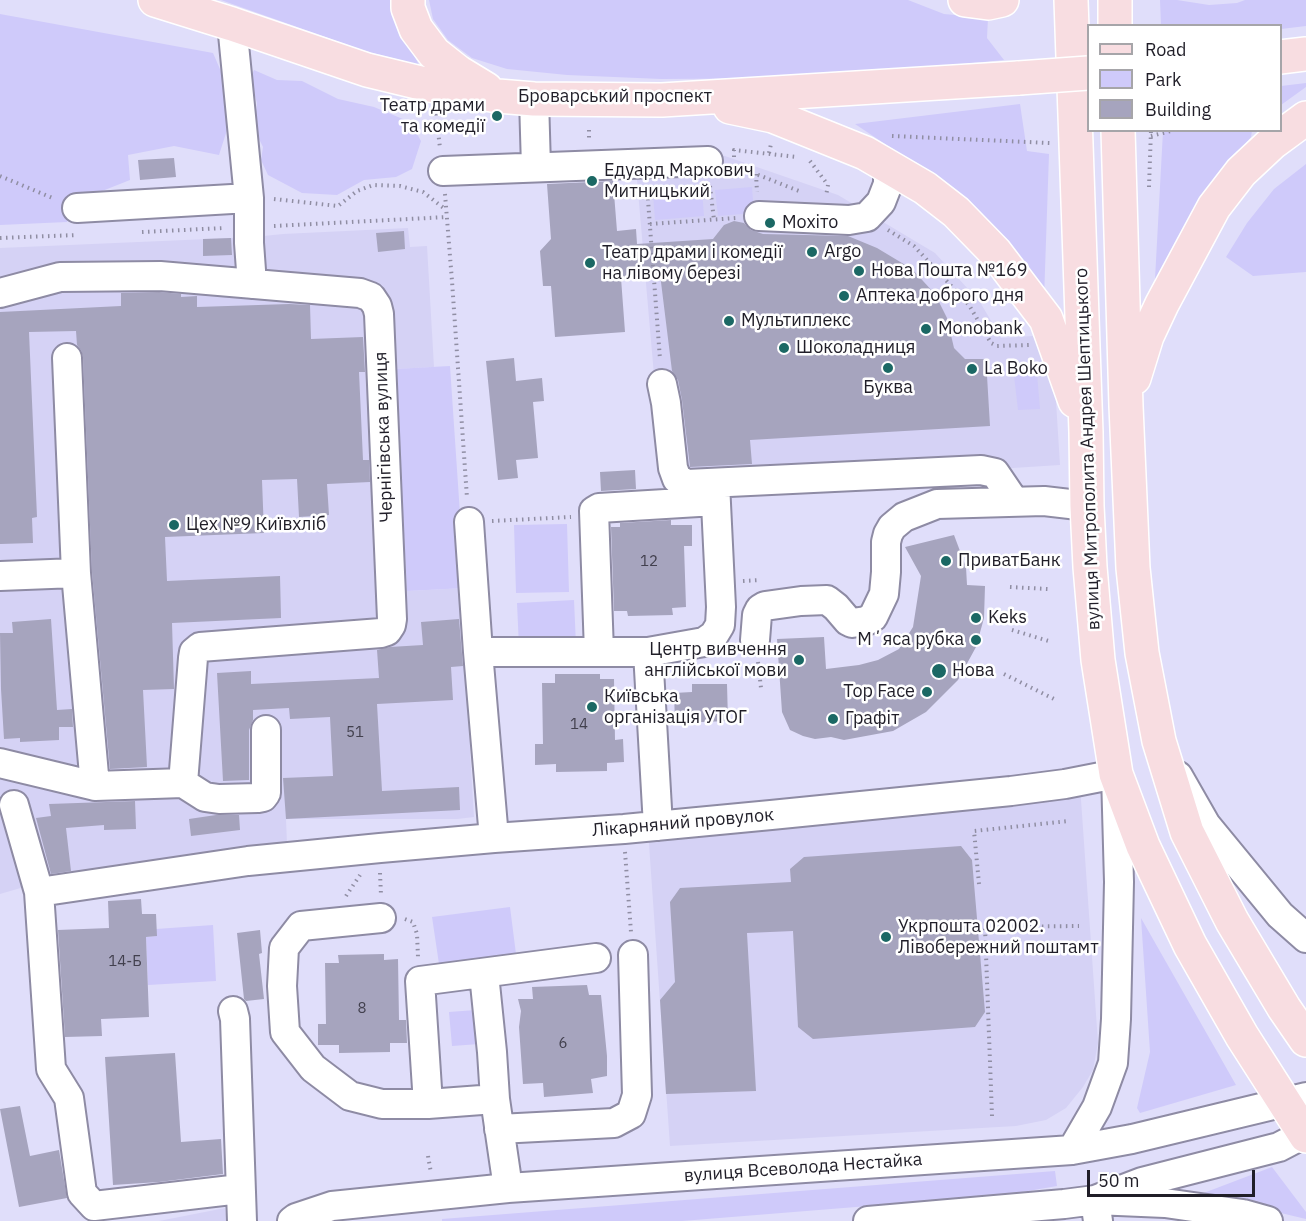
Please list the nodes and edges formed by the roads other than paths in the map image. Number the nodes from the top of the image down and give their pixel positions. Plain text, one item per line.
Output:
1 (155, 0) edge
2 (408, 0) edge
3 (965, 0) edge
4 (1002, 0) edge
5 (1071, 0) edge
6 (1115, 0) edge
7 (232, 24) junction
8 (1116, 24) edge
9 (1306, 54) edge
10 (1282, 57) edge
11 (1087, 73) edge
12 (498, 96) junction
13 (534, 99) junction
14 (662, 100) junction
15 (1306, 118) edge
16 (1118, 132) edge
17 (885, 151) junction
18 (708, 161) road end
19 (536, 167) junction
20 (442, 170) road end
21 (249, 198) junction
22 (78, 208) road end
23 (759, 216) road end
24 (252, 285) junction
25 (0, 292) edge
26 (67, 358) dead end
27 (662, 384) road end
28 (1126, 406) junction
29 (1086, 432) junction
30 (715, 492) junction
31 (1014, 501) junction
32 (1087, 506) junction
33 (469, 522) road end
34 (76, 573) junction
35 (0, 576) edge
36 (755, 640) dead end
37 (478, 652) junction
38 (598, 652) junction
39 (648, 652) junction
40 (266, 730) dead end
41 (1159, 741) junction
42 (0, 763) edge
43 (1116, 774) junction
44 (183, 783) junction
45 (95, 786) junction
46 (14, 805) dead end
47 (658, 825) junction
48 (494, 838) junction
49 (39, 892) junction
50 (381, 918) road end
51 (1306, 938) edge
52 (633, 955) road end
53 (596, 958) dead end
54 (484, 974) junction
55 (233, 1011) dead end
56 (1306, 1040) edge
57 (495, 1099) junction
58 (1295, 1100) edge
59 (428, 1104) junction
60 (499, 1129) junction
61 (1306, 1134) edge
62 (1072, 1150) junction
63 (508, 1188) junction
64 (240, 1189) junction
65 (1097, 1210) edge
66 (294, 1220) edge
67 (242, 1221) edge
68 (868, 1221) edge
69 (1268, 1221) edge

1 - 7 main road, Броварський проспект
2 - 12 main road
3 - 4 main road
5 - 29 main road, вулиця Митрополита Андрея Шептицького
6 - 8 main road
7 - 12 main road, Броварський проспект
7 - 21 street
9 - 10 main road
11 - 14 main road, Броварський проспект, bridge
12 - 13 main road, Броварський проспект
13 - 14 main road, Броварський проспект
13 - 19 street
14 - 17 main road
15 - 28 main road
16 - 28 main road
17 - 23 street
17 - 29 main road
18 - 19 street
19 - 20 street
21 - 22 street
21 - 24 street
24 - 25 street
24 - 44 street, Чернігівська вулиця
26 - 34 street
27 - 30 street
28 - 41 main road
29 - 32 main road, вулиця Митрополита Андрея Шептицького
30 - 31 street
30 - 38 street
30 - 39 street
31 - 32 street
31 - 36 street
32 - 43 main road, вулиця Митрополита Андрея Шептицького
33 - 37 street
34 - 35 street
34 - 45 street
37 - 38 street
37 - 48 street
38 - 39 street
39 - 47 street
40 - 44 street
41 - 51 street
41 - 56 main road
42 - 45 street
43 - 47 street, Лікарняний провулок
43 - 58 main road, вулиця Митрополита Андрея Шептицького
43 - 62 street
44 - 45 street
46 - 49 street
47 - 48 street, Лікарняний провулок
48 - 49 street, Лікарняний провулок
49 - 64 street
50 - 59 street
52 - 60 street
53 - 54 street
54 - 57 street
54 - 59 street
55 - 64 street
57 - 59 street
57 - 60 street
58 - 61 main road, вулиця Митрополита Андрея Шептицького
58 - 62 street, вулиця Всеволода Нестайка
60 - 63 street
61 - 65 street
62 - 63 street, вулиця Всеволода Нестайка
63 - 66 street, вулиця Всеволода Нестайка
64 - 67 street
65 - 68 street
65 - 69 street

